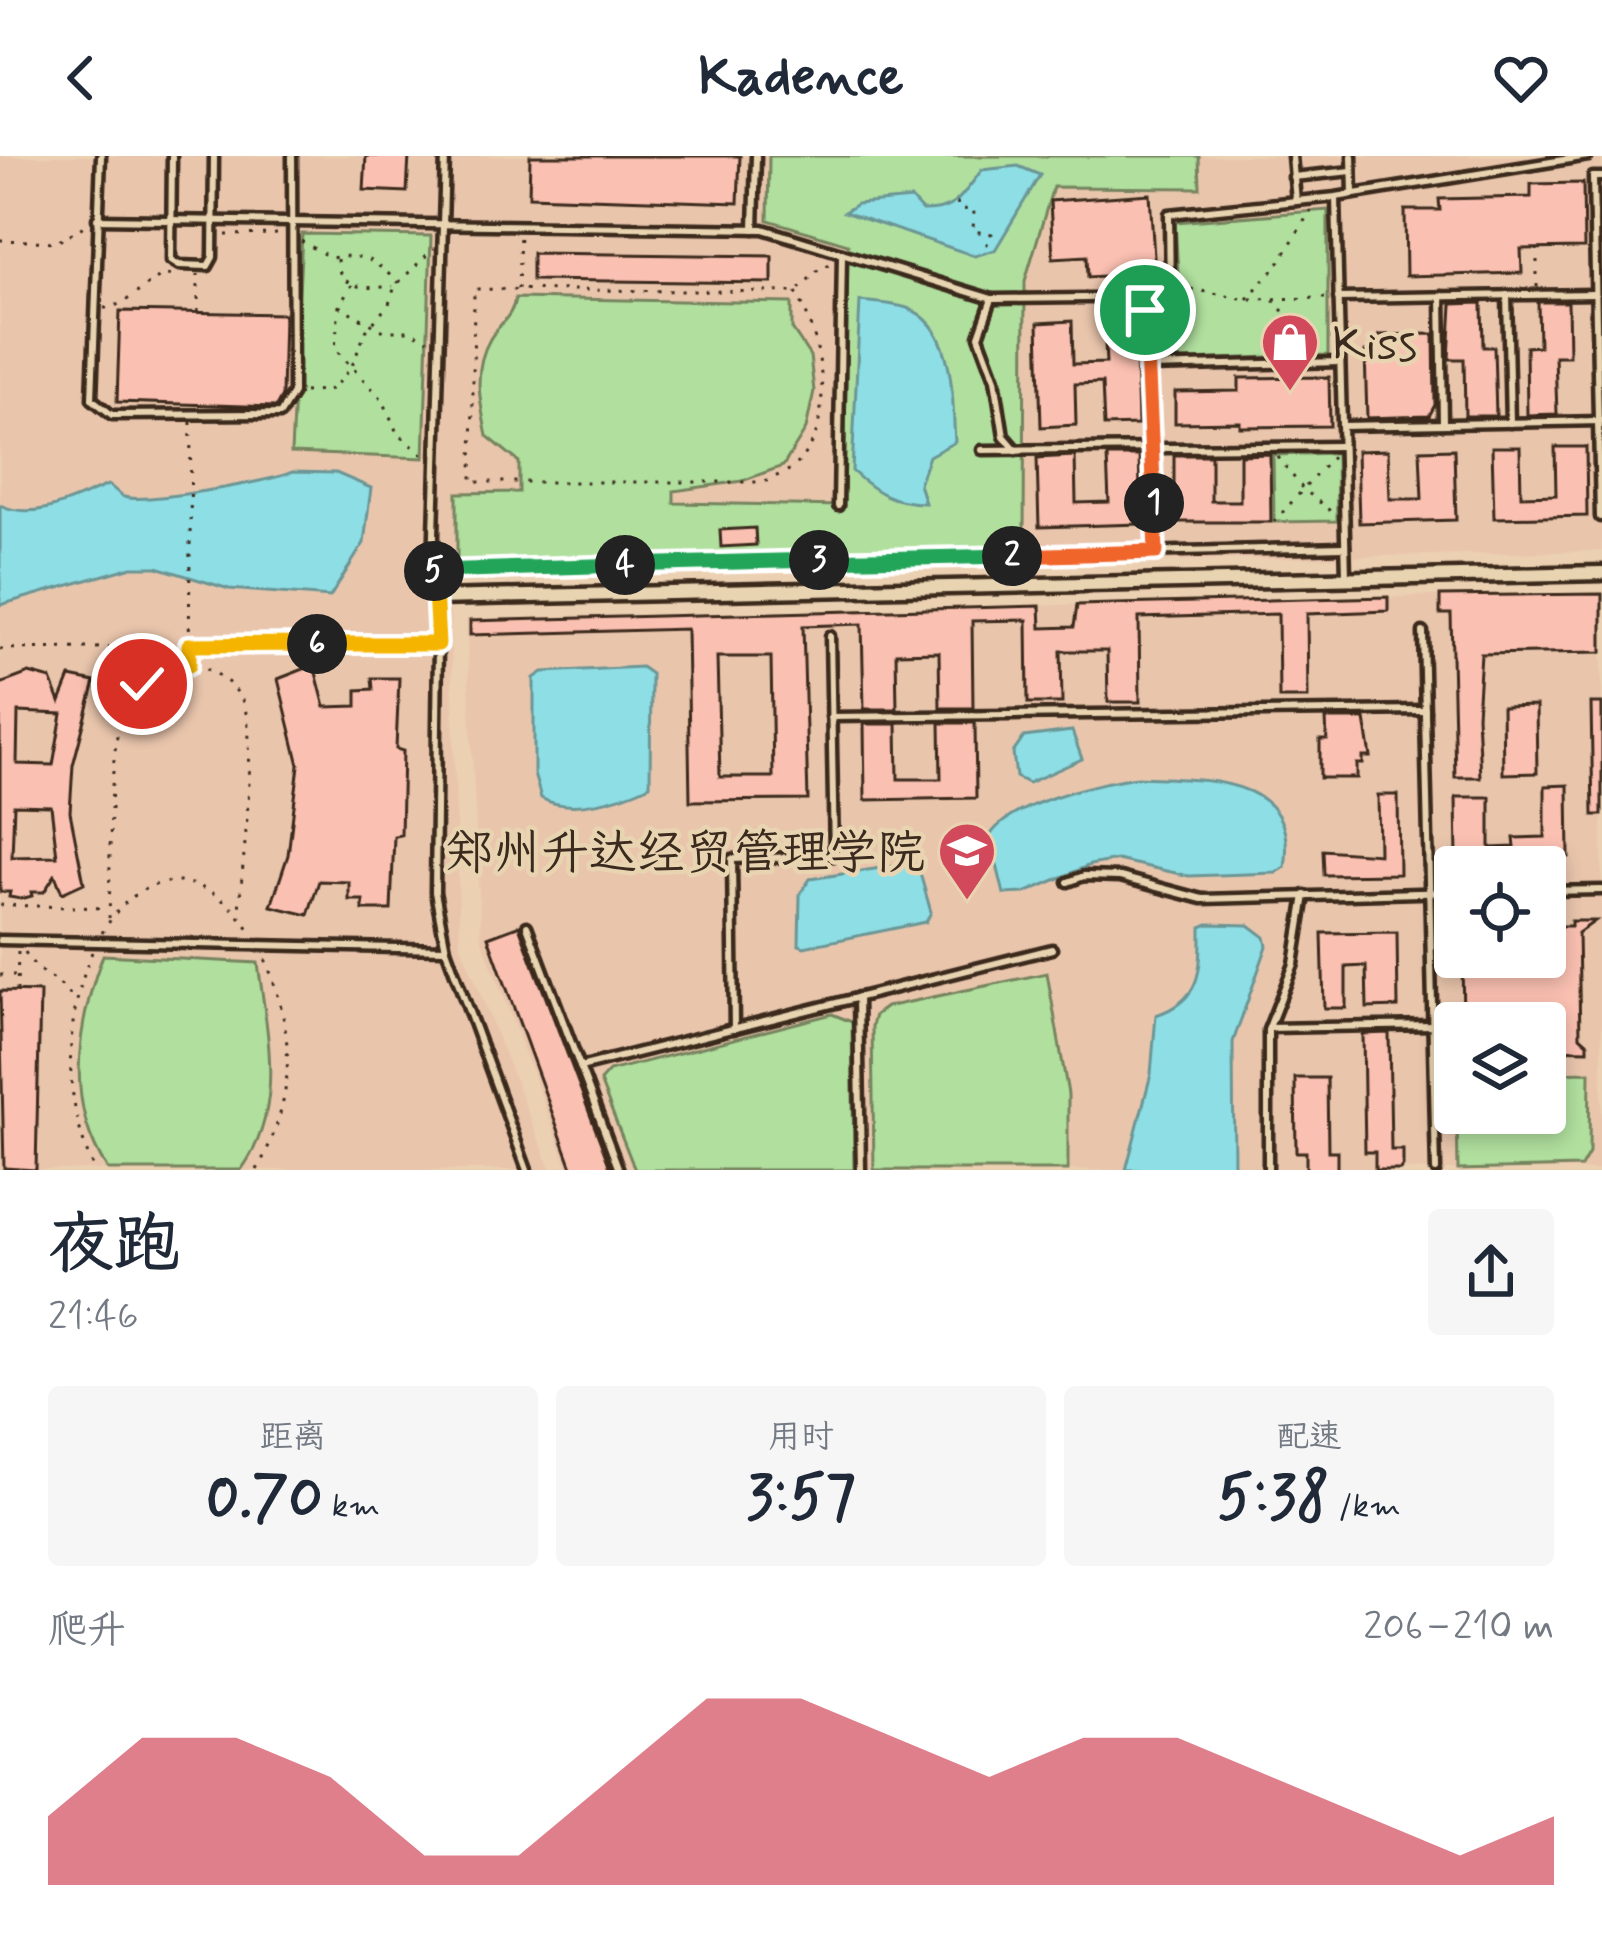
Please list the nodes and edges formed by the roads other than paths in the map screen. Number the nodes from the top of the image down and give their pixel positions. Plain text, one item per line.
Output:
1 (101, 156) edge
2 (172, 156) edge
3 (214, 156) edge
4 (292, 156) edge
5 (445, 156) edge
6 (756, 156) edge
7 (1292, 156) edge
8 (1352, 156) edge
9 (1588, 156) edge
10 (1352, 171) junction
11 (1602, 176) edge
12 (1293, 177) junction
13 (1353, 194) junction
14 (1336, 196) junction
15 (1296, 201) junction
16 (97, 219) junction
17 (172, 220) junction
18 (213, 220) junction
19 (444, 223) junction
20 (294, 224) junction
21 (754, 229) junction
22 (842, 255) junction
23 (1595, 294) junction
24 (1507, 295) junction
25 (1441, 296) junction
26 (1170, 297) junction
27 (1338, 298) junction
28 (992, 299) junction
29 (1340, 362) junction
30 (1148, 367) junction
31 (1600, 421) edge
32 (1510, 423) junction
33 (1443, 424) junction
34 (1342, 426) junction
35 (1342, 446) junction
36 (1151, 448) junction
37 (1016, 450) junction
38 (982, 451) dead end
39 (838, 506) dead end
40 (1600, 517) edge
41 (1345, 547) junction
42 (1156, 552) junction
43 (434, 569) junction
44 (1602, 573) edge
45 (1346, 578) junction
46 (435, 598) junction
47 (1423, 632) dead end
48 (830, 636) dead end
49 (1425, 710) junction
50 (831, 716) junction
51 (1068, 882) dead end
52 (1602, 890) edge
53 (1566, 891) edge
54 (1429, 892) junction
55 (1434, 892) edge
56 (1305, 895) junction
57 (527, 926) dead end
58 (0, 940) edge
59 (446, 949) junction
60 (1052, 949) dead end
61 (858, 998) junction
62 (1432, 1025) junction
63 (1269, 1028) junction
64 (734, 1029) junction
65 (580, 1067) junction
66 (526, 1170) edge
67 (619, 1170) edge
68 (861, 1170) edge
69 (1268, 1170) edge
70 (1436, 1170) edge

1 - 16 lane
2 - 17 lane
3 - 18 lane
4 - 20 lane
5 - 19 lane
6 - 21 lane
7 - 12 lane
8 - 10 lane
9 - 13 lane
10 - 12 lane
10 - 13 lane
11 - 23 lane
12 - 15 lane
13 - 14 lane
14 - 15 lane
14 - 27 lane
15 - 26 lane
16 - 17 lane
16 - 20 lane
17 - 18 lane
17 - 18 lane
18 - 20 lane
19 - 20 lane
19 - 21 lane
19 - 43 lane
21 - 22 lane
22 - 28 lane
22 - 39 lane
23 - 24 lane
23 - 31 lane
24 - 25 lane
24 - 32 lane
25 - 27 lane
25 - 33 lane
26 - 28 lane
26 - 30 lane
27 - 29 lane
28 - 37 lane
29 - 30 lane
29 - 34 lane
30 - 36 lane
31 - 32 lane
31 - 40 lane
32 - 33 lane
33 - 34 lane
34 - 35 lane
35 - 36 lane
35 - 41 lane
36 - 37 lane
36 - 42 lane
37 - 38 lane
41 - 42 lane
41 - 45 lane
42 - 43 lane
43 - 46 lane
44 - 45 street
45 - 46 street
46 - 59 lane
47 - 49 lane
48 - 50 lane
49 - 50 lane
49 - 54 lane
50 - 64 lane
51 - 56 lane
52 - 53 lane
54 - 55 lane
54 - 56 lane
54 - 62 lane
56 - 63 lane
57 - 65 lane
58 - 59 lane
59 - 66 lane
60 - 61 lane
61 - 64 lane
61 - 68 lane
62 - 63 lane
62 - 70 lane
63 - 69 lane
64 - 65 lane
65 - 67 lane

